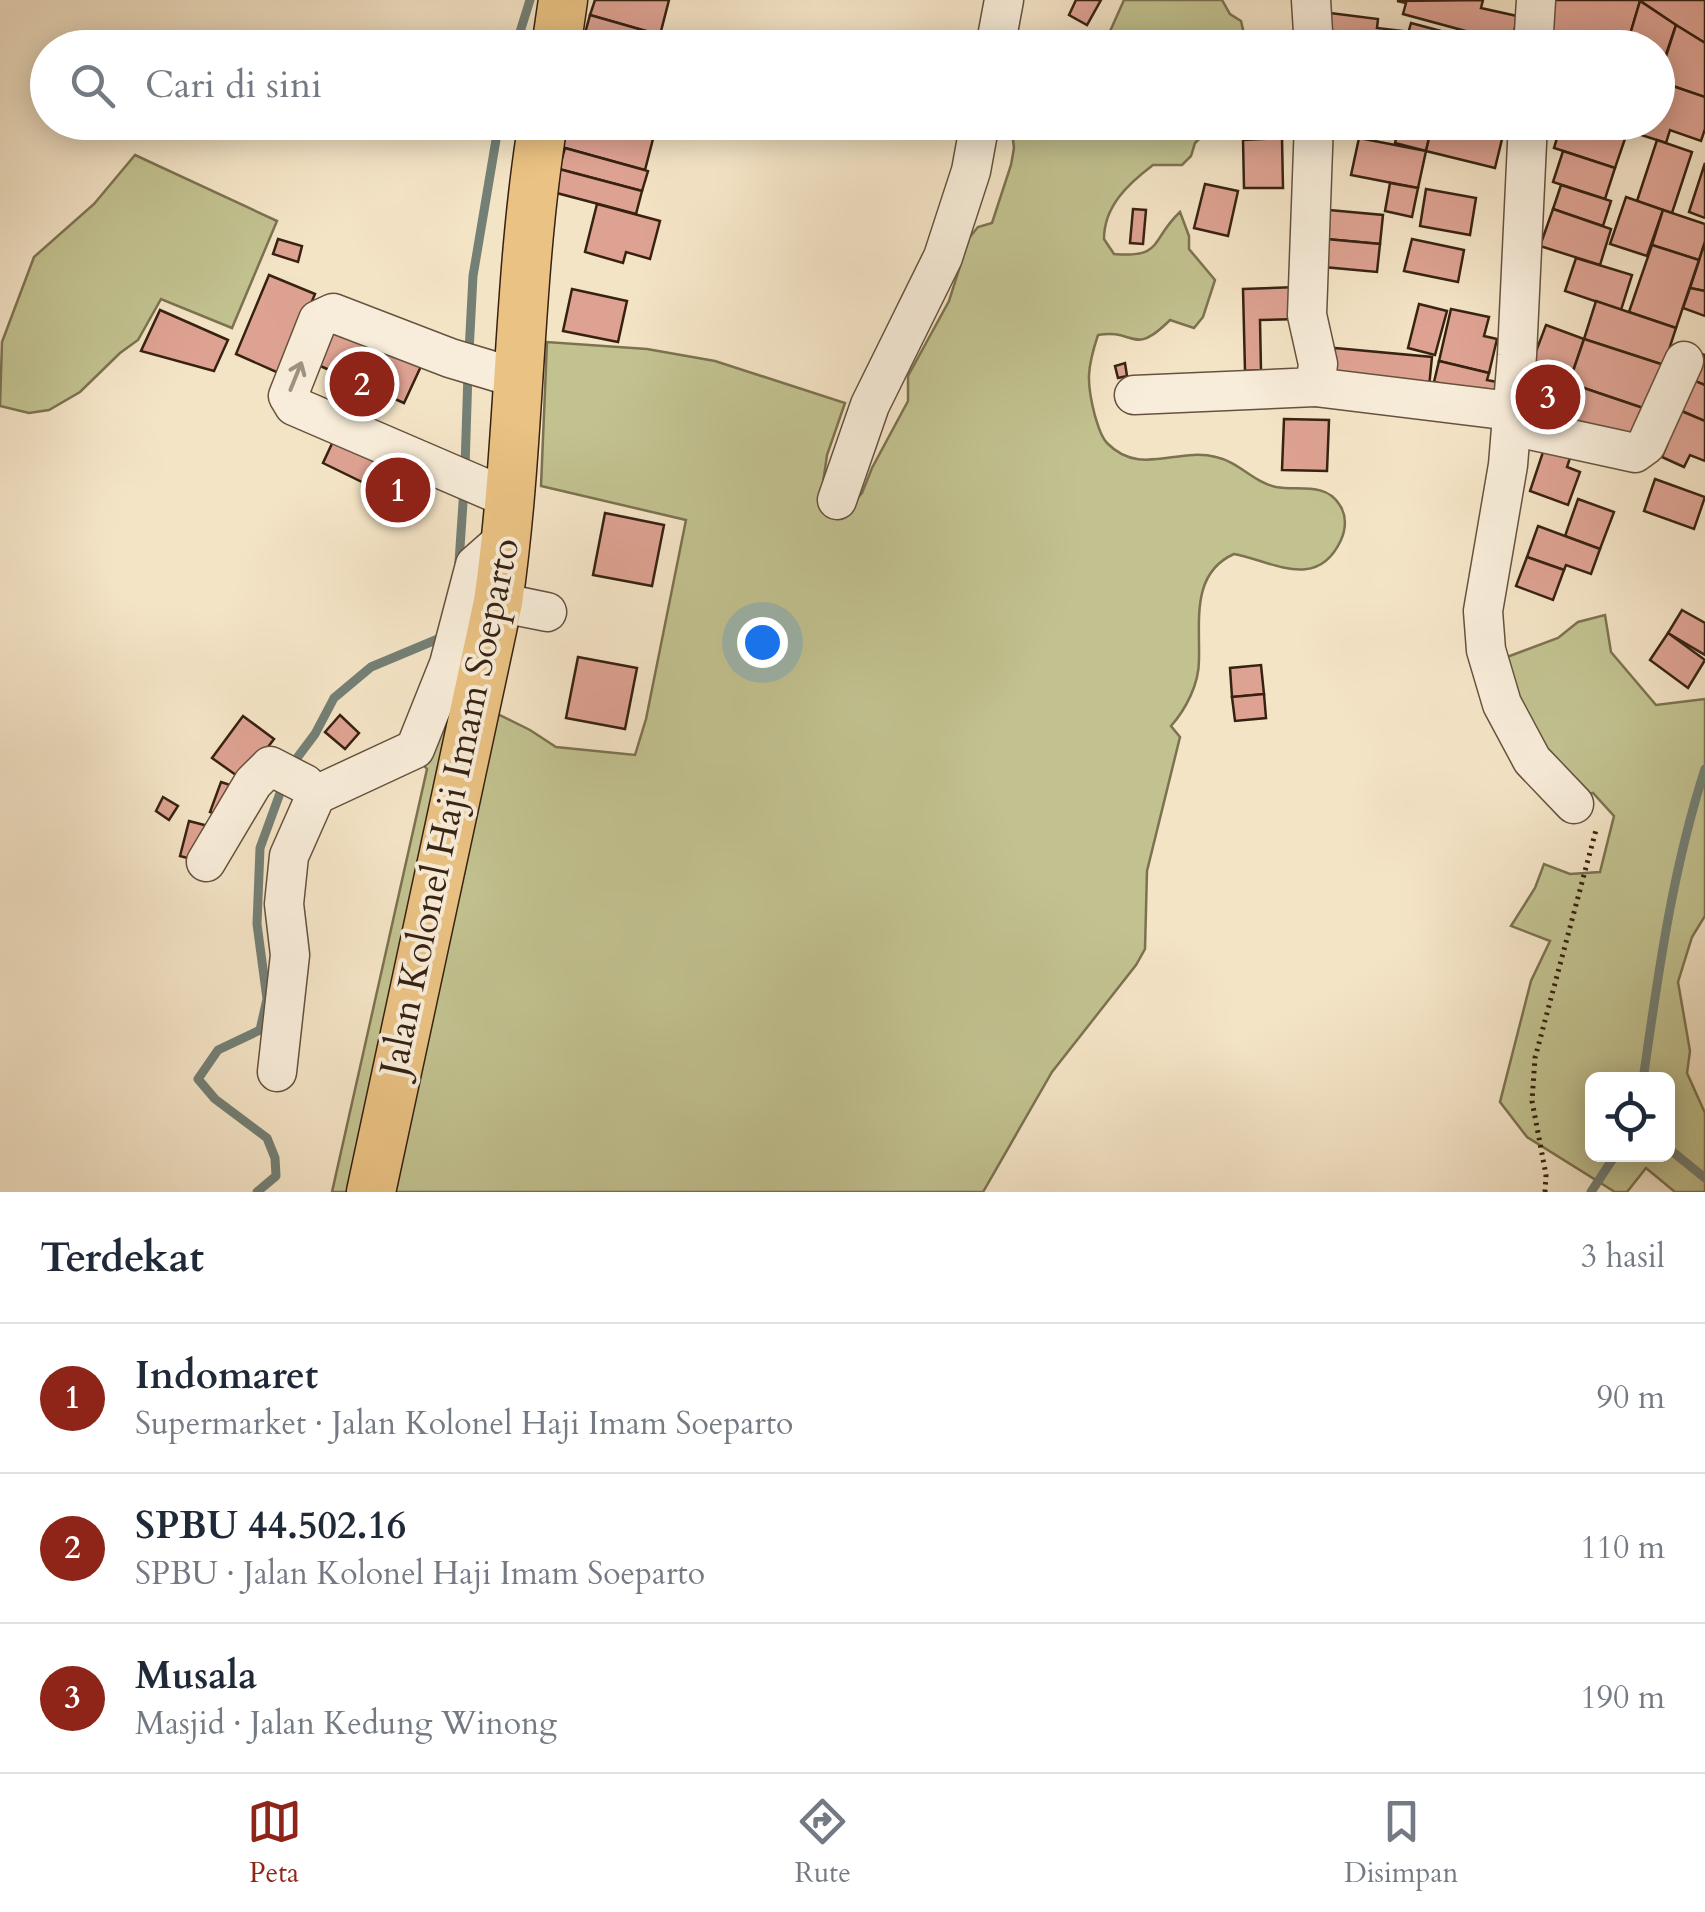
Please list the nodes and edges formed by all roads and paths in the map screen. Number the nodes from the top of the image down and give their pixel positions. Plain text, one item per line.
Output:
1 (563, 0) edge
2 (1004, 0) edge
3 (1311, 0) edge
4 (1536, 0) edge
5 (559, 30) edge
6 (998, 30) edge
7 (1313, 30) edge
8 (1534, 30) edge
9 (540, 140) edge
10 (977, 140) edge
11 (1313, 140) edge
12 (1527, 140) edge
13 (1684, 361) dead end
14 (484, 368) junction
15 (1315, 387) junction
16 (1134, 395) dead end
17 (1512, 419) junction
18 (485, 499) junction
19 (837, 500) dead end
20 (498, 602) junction
21 (547, 612) dead end
22 (297, 781) junction
23 (1574, 804) joint
24 (206, 862) dead end
25 (277, 1072) dead end
26 (371, 1192) edge
27 (1545, 1192) edge

1 - 5 main road
2 - 6 street
3 - 7 street
4 - 8 street
9 - 14 main road, Jalan Kolonel Haji Imam Soeparto
10 - 19 street
11 - 15 street
12 - 17 street
13 - 17 street
14 - 18 main road, Jalan Kolonel Haji Imam Soeparto
18 -> 14 street
15 - 16 street
15 - 17 street
17 - 23 street
18 - 20 main road, Jalan Kolonel Haji Imam Soeparto
18 - 22 street
20 - 21 street
20 - 26 main road, Jalan Kolonel Haji Imam Soeparto
22 - 24 street
22 - 25 street
23 - 27 path

